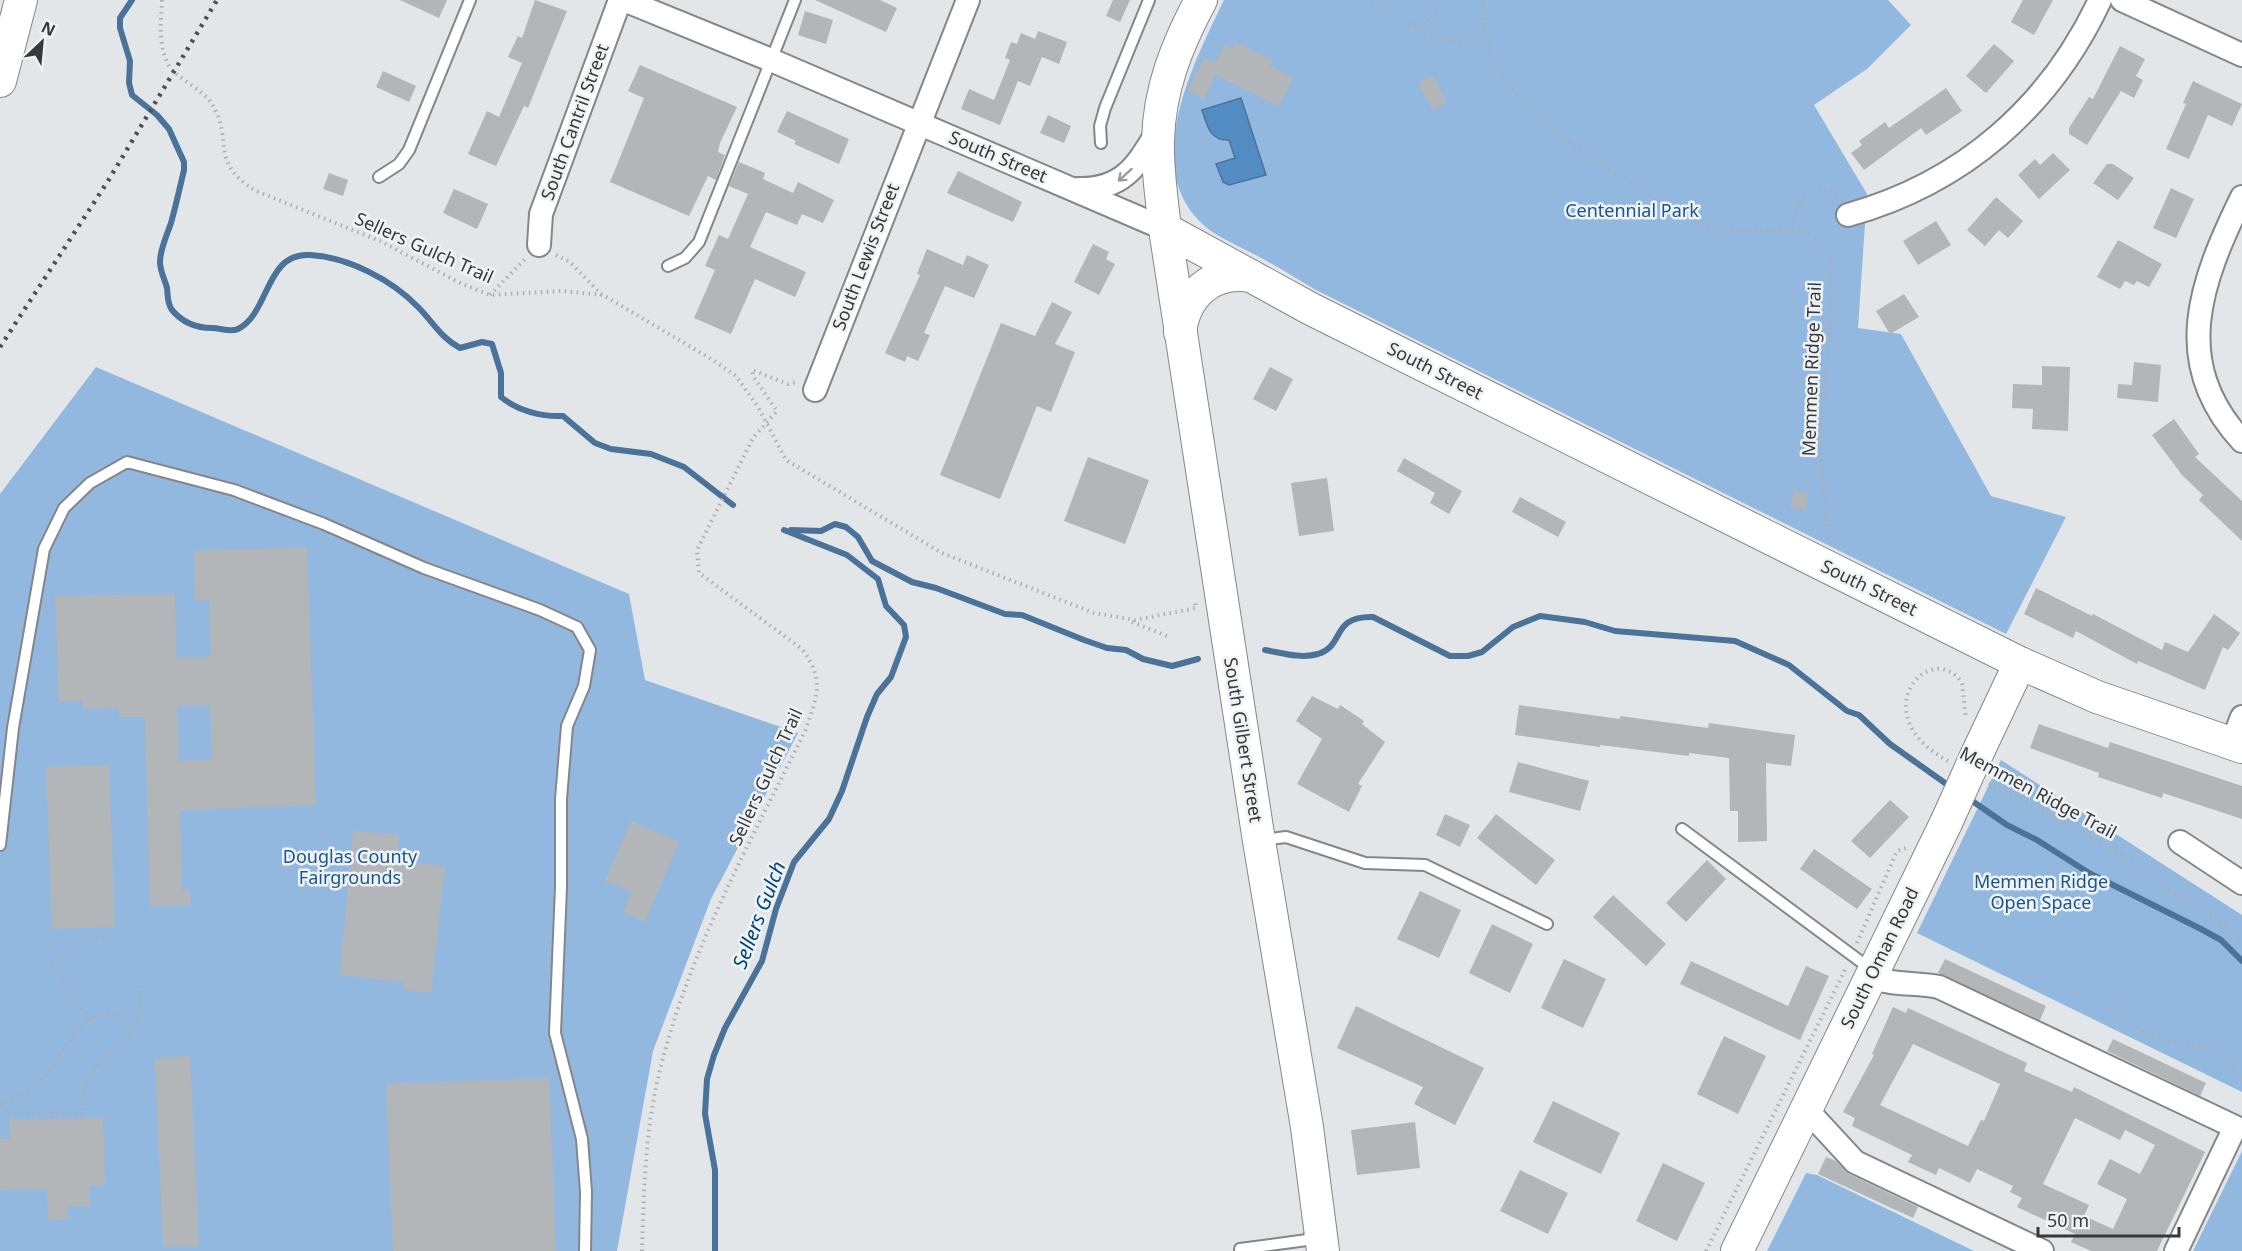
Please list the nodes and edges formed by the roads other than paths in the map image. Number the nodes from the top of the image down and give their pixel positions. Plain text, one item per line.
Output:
1 (20, 0) edge
2 (471, 0) edge
3 (622, 0) edge
4 (795, 0) edge
5 (968, 0) edge
6 (1149, 0) edge
7 (1201, 0) edge
8 (2100, 0) edge
9 (2122, 0) edge
10 (0, 41) edge
11 (2242, 55) edge
12 (771, 60) junction
13 (0, 81) edge
14 (918, 123) junction
15 (1158, 131) junction
16 (1101, 143) dead end
17 (379, 177) dead end
18 (1074, 189) junction
19 (2242, 197) edge
20 (1848, 215) road end
21 (1164, 229) junction
22 (539, 245) road end
23 (668, 266) dead end
24 (1251, 276) junction
25 (1180, 335) junction
26 (806, 385) road end
27 (2242, 441) edge
28 (2020, 663) junction
29 (2239, 736) edge
30 (1682, 829) dead end
31 (1259, 841) junction
32 (2180, 842) dead end
33 (0, 845) edge
34 (2242, 883) edge
35 (1547, 924) dead end
36 (1866, 968) junction
37 (1807, 1110) junction
38 (1321, 1237) edge
39 (1240, 1249) dead end
40 (585, 1251) edge
41 (1737, 1251) edge
42 (2042, 1251) edge
43 (2176, 1251) edge

1 - 10 street
1 - 13 street
2 - 17 lane
3 - 12 street, South Street
3 - 22 street, South Cantril Street
4 - 12 lane
5 - 14 street, South Lewis Street
6 - 16 lane
7 - 15 street, South Gilbert Street
8 - 20 street
9 - 11 street
12 - 14 street, South Street
12 - 23 lane
14 - 18 street, South Street
14 - 26 street, South Lewis Street
15 -> 18 street
15 - 21 street, South Gilbert Street
18 - 21 street, South Street
19 - 27 street
21 - 24 street, South Street
21 - 25 street, South Gilbert Street
24 - 25 street
24 - 28 street, South Street
25 - 31 street, South Gilbert Street
28 - 29 street, South Street
28 - 36 street, South Oman Road, bridge
30 - 36 lane
31 - 35 lane
31 - 38 street, South Gilbert Street
32 - 34 street
33 - 40 lane
36 - 37 street, South Oman Road
36 - 43 street
37 - 41 street, South Oman Road
37 - 42 street
38 - 39 lane

